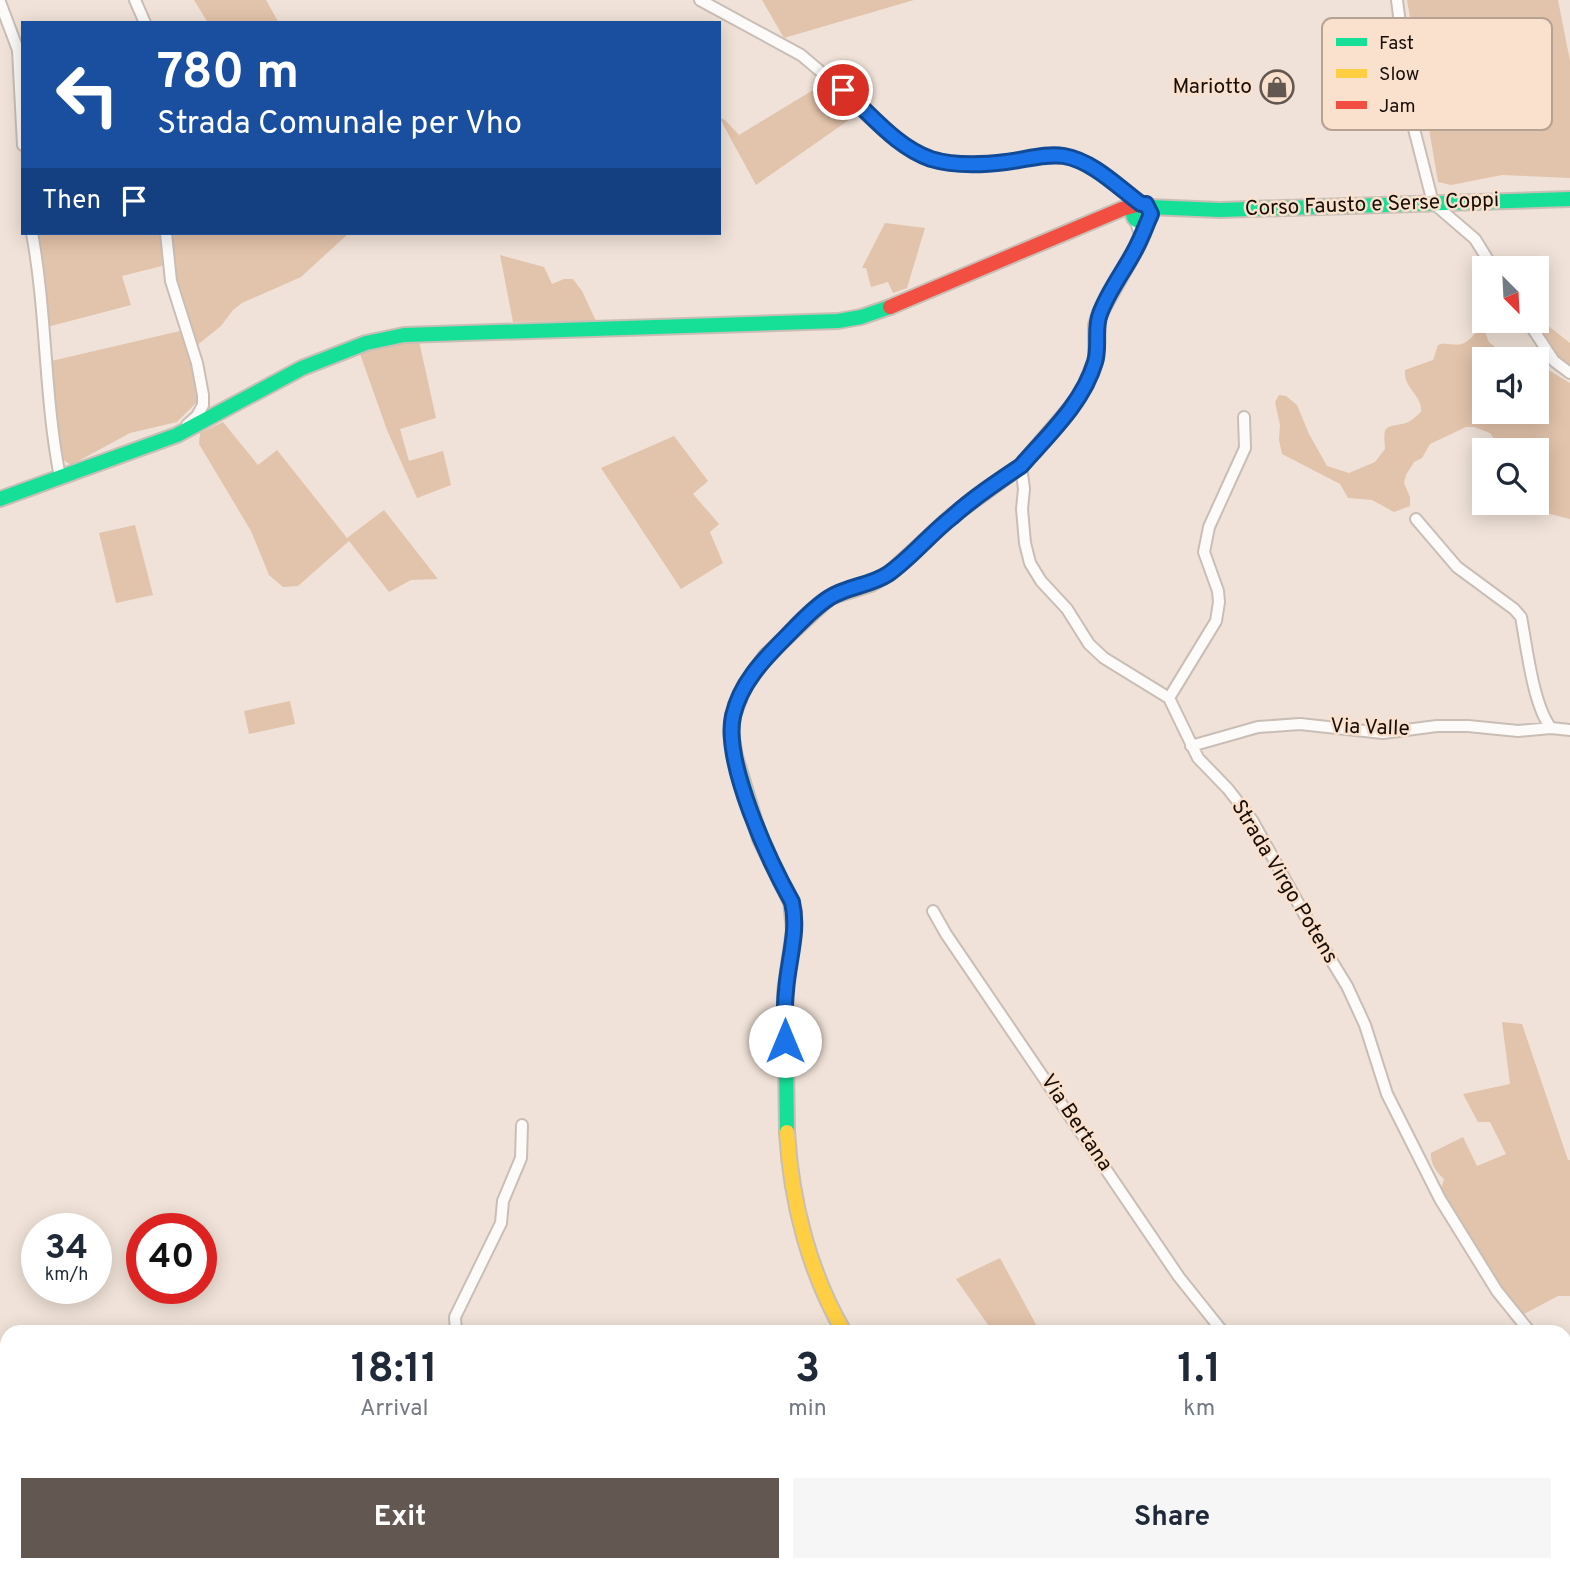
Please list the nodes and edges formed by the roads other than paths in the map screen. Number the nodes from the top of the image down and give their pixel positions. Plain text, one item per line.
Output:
1 (135, 0) edge
2 (700, 0) edge
3 (1397, 0) edge
4 (0, 2) edge
5 (1399, 18) edge
6 (144, 21) edge
7 (21, 98) edge
8 (1414, 130) edge
9 (1570, 199) edge
10 (1433, 203) junction
11 (1142, 213) junction
12 (32, 235) edge
13 (166, 235) edge
14 (1486, 256) edge
15 (1536, 333) edge
16 (1570, 373) edge
17 (1244, 416) dead end
18 (177, 435) junction
19 (1021, 466) junction
20 (60, 477) junction
21 (0, 499) edge
22 (1416, 519) dead end
23 (1169, 698) junction
24 (1551, 728) junction
25 (1570, 730) edge
26 (1192, 746) junction
27 (933, 911) dead end
28 (522, 1125) dead end
29 (455, 1325) edge
30 (840, 1325) edge
31 (1217, 1325) edge
32 (1524, 1325) edge

1 - 6 street
2 - 11 street
3 - 5 street
4 - 7 street
8 - 10 street
9 - 10 street, Corso Fausto e Serse Coppi
10 - 11 street, Corso Fausto e Serse Coppi
10 - 14 street
11 - 18 street
11 - 19 street
12 - 20 street
13 - 18 street
15 - 16 street
17 - 23 street
18 - 20 street
19 - 23 street
19 - 30 street
20 - 21 street
22 - 24 street
23 - 26 street, Strada Virgo Potens
24 - 25 street, Via Valle
24 - 26 street, Via Valle
26 - 32 street, Strada Virgo Potens
27 - 31 street, Via Bertana
28 - 29 street

